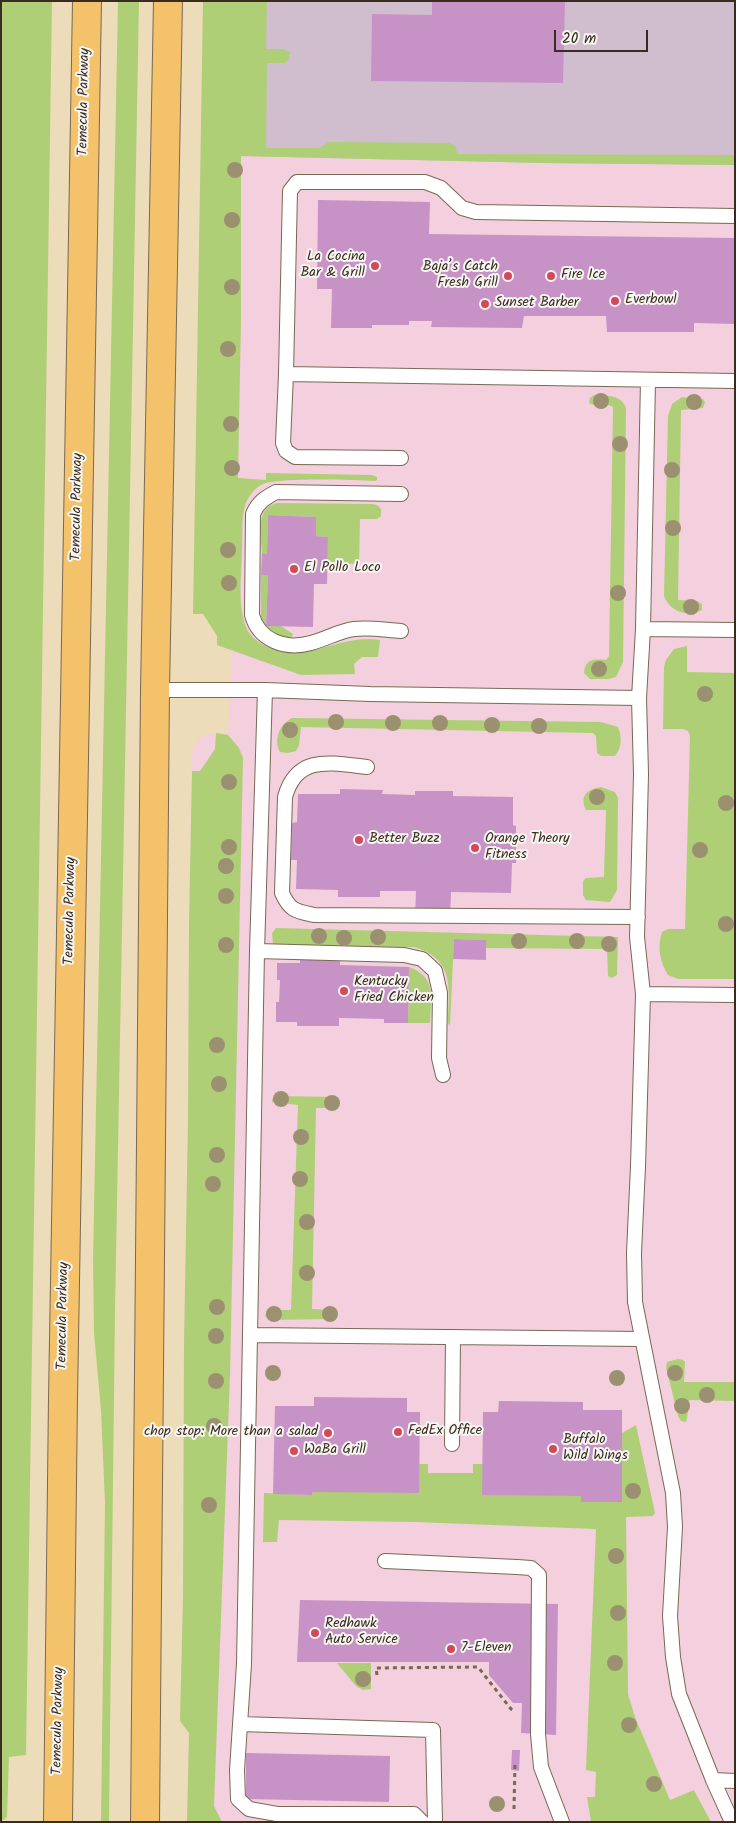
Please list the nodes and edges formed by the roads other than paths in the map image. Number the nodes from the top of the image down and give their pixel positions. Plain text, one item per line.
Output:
1 (86, 1) edge
2 (168, 1) edge
3 (735, 216) edge
4 (286, 374) junction
5 (648, 380) junction
6 (735, 380) edge
7 (401, 458) dead end
8 (401, 494) dead end
9 (643, 630) junction
10 (735, 630) edge
11 (400, 631) dead end
12 (155, 690) junction
13 (265, 690) junction
14 (639, 698) junction
15 (367, 767) dead end
16 (638, 917) junction
17 (257, 952) junction
18 (643, 994) junction
19 (735, 995) edge
20 (443, 1075) dead end
21 (251, 1335) junction
22 (453, 1337) junction
23 (642, 1339) junction
24 (452, 1444) dead end
25 (385, 1561) dead end
26 (240, 1724) junction
27 (713, 1780) junction
28 (735, 1781) edge
29 (58, 1822) edge
30 (145, 1822) edge
31 (422, 1822) edge
32 (435, 1822) edge
33 (562, 1822) edge
34 (732, 1822) edge

1 - 29 main road, Temecula Parkway
2 - 12 main road
3 - 4 lane
4 - 5 lane
4 - 7 lane
5 - 6 lane
5 - 9 lane
8 - 11 lane
9 - 10 lane
9 - 14 lane
12 - 13 lane
12 - 30 main road
13 - 14 lane
13 - 17 lane
14 - 16 lane
15 - 16 lane
16 - 18 lane
17 - 20 lane
17 - 21 lane
18 - 19 lane
18 - 23 lane
21 - 22 lane
21 - 26 lane
22 - 23 lane
22 - 24 lane
23 - 27 lane
25 - 33 lane
26 - 31 lane
26 - 32 lane
27 - 28 lane
27 - 34 lane

